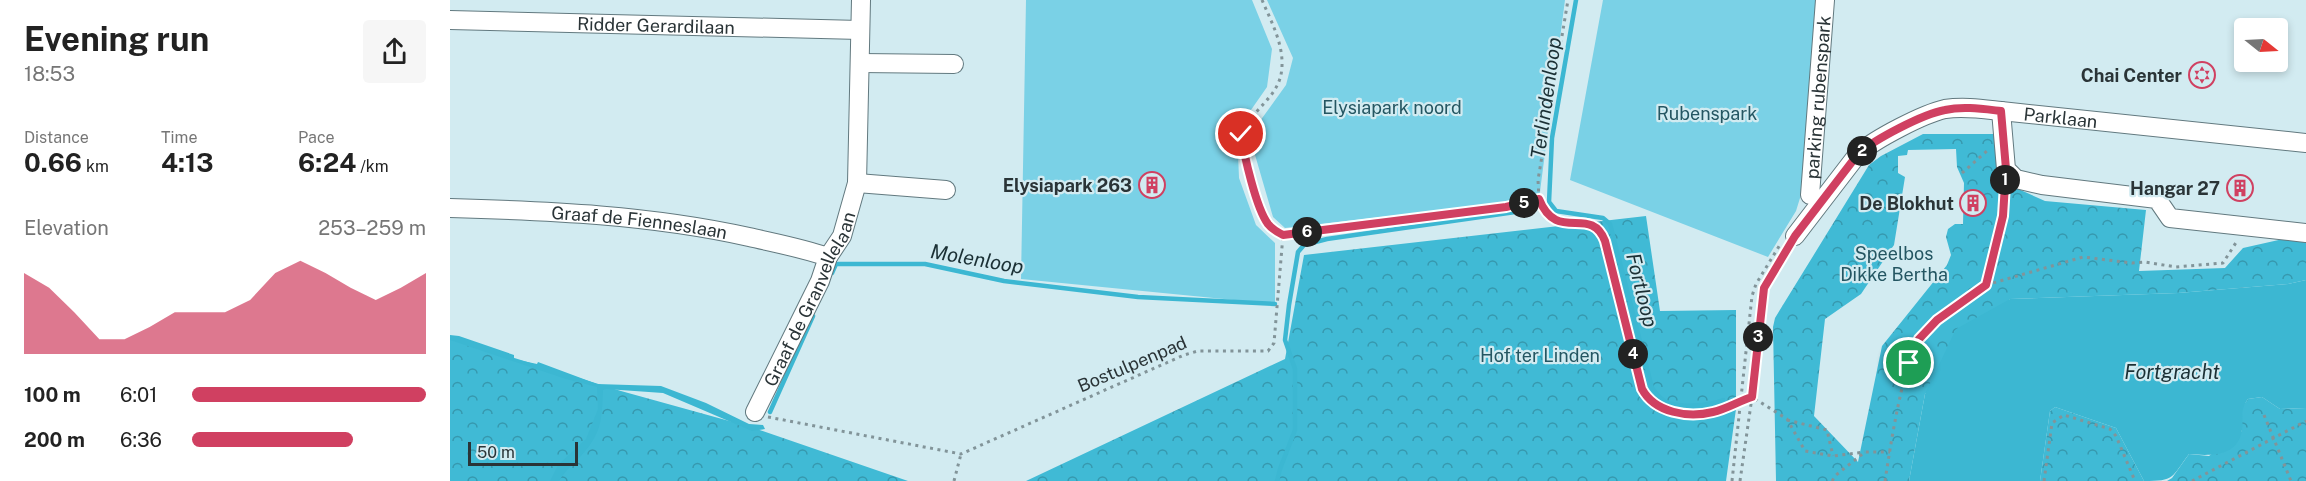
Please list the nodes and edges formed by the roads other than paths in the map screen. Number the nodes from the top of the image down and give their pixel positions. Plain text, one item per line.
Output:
1 (861, 0) edge
2 (1825, 0) edge
3 (450, 20) edge
4 (860, 30) junction
5 (860, 63) junction
6 (954, 64) dead end
7 (2001, 111) junction
8 (2306, 143) edge
9 (857, 183) junction
10 (946, 190) dead end
11 (1810, 195) dead end
12 (450, 208) edge
13 (2306, 233) edge
14 (1791, 235) road end
15 (828, 257) junction
16 (755, 412) road end

1 - 4 street, Graaf de Granvellelaan
2 - 11 street, parking rubenspark
3 - 4 street, Ridder Gerardilaan
4 - 5 street, Graaf de Granvellelaan
5 - 6 street
5 - 9 street, Graaf de Granvellelaan
7 - 8 street, Parklaan
7 - 13 street
7 - 14 street, Parklaan
9 - 10 street
9 - 15 street, Graaf de Granvellelaan
12 - 15 street, Graaf de Fienneslaan
15 - 16 street, Graaf de Granvellelaan

